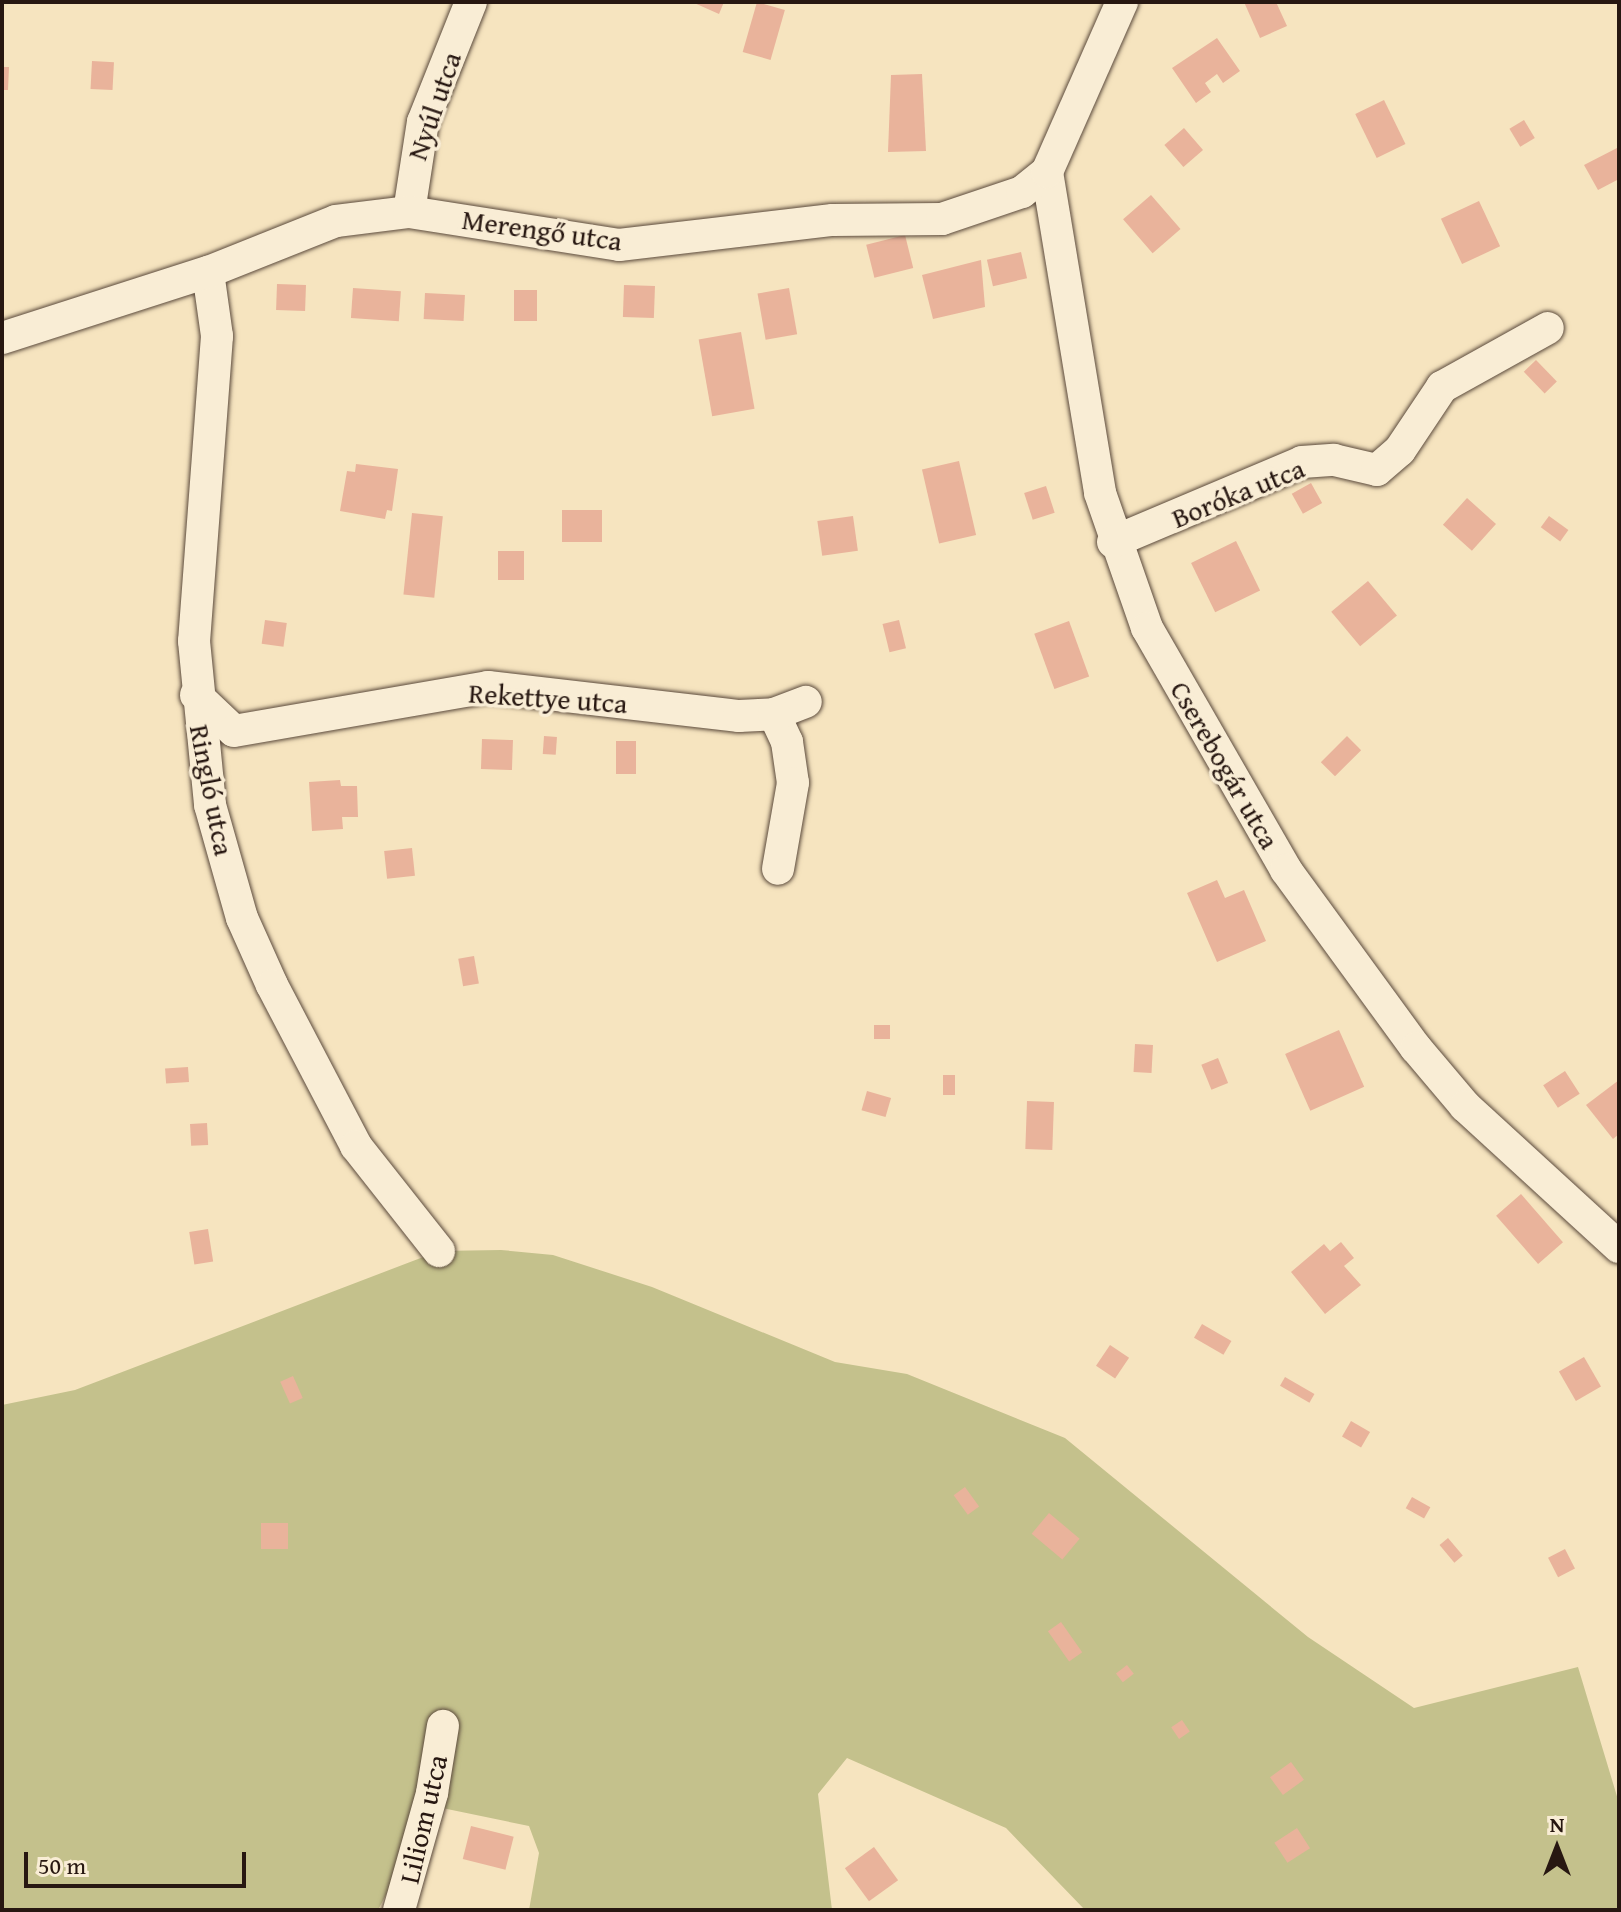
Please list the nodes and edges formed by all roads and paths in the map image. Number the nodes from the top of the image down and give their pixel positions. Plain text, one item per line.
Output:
1 (471, 2) edge
2 (1122, 2) edge
3 (1047, 172) junction
4 (409, 212) junction
5 (208, 272) junction
6 (1548, 328) dead end
7 (2, 338) edge
8 (1113, 542) junction
9 (196, 695) junction
10 (806, 702) dead end
11 (774, 714) junction
12 (778, 869) dead end
13 (1619, 1247) edge
14 (439, 1251) dead end
15 (443, 1726) dead end
16 (399, 1910) edge

1 - 4 street, Nyúl utca
2 - 3 street
3 - 4 street, Merengő utca
3 - 8 street, Cserebogár utca
4 - 5 street, Merengő utca
5 - 7 street, Merengő utca
5 - 9 street, Ringló utca
6 - 8 street, Boróka utca
8 - 13 street, Cserebogár utca
9 - 11 street, Rekettye utca
9 - 14 street, Ringló utca
10 - 11 street, Rekettye utca
11 - 12 street
15 - 16 street, Liliom utca

